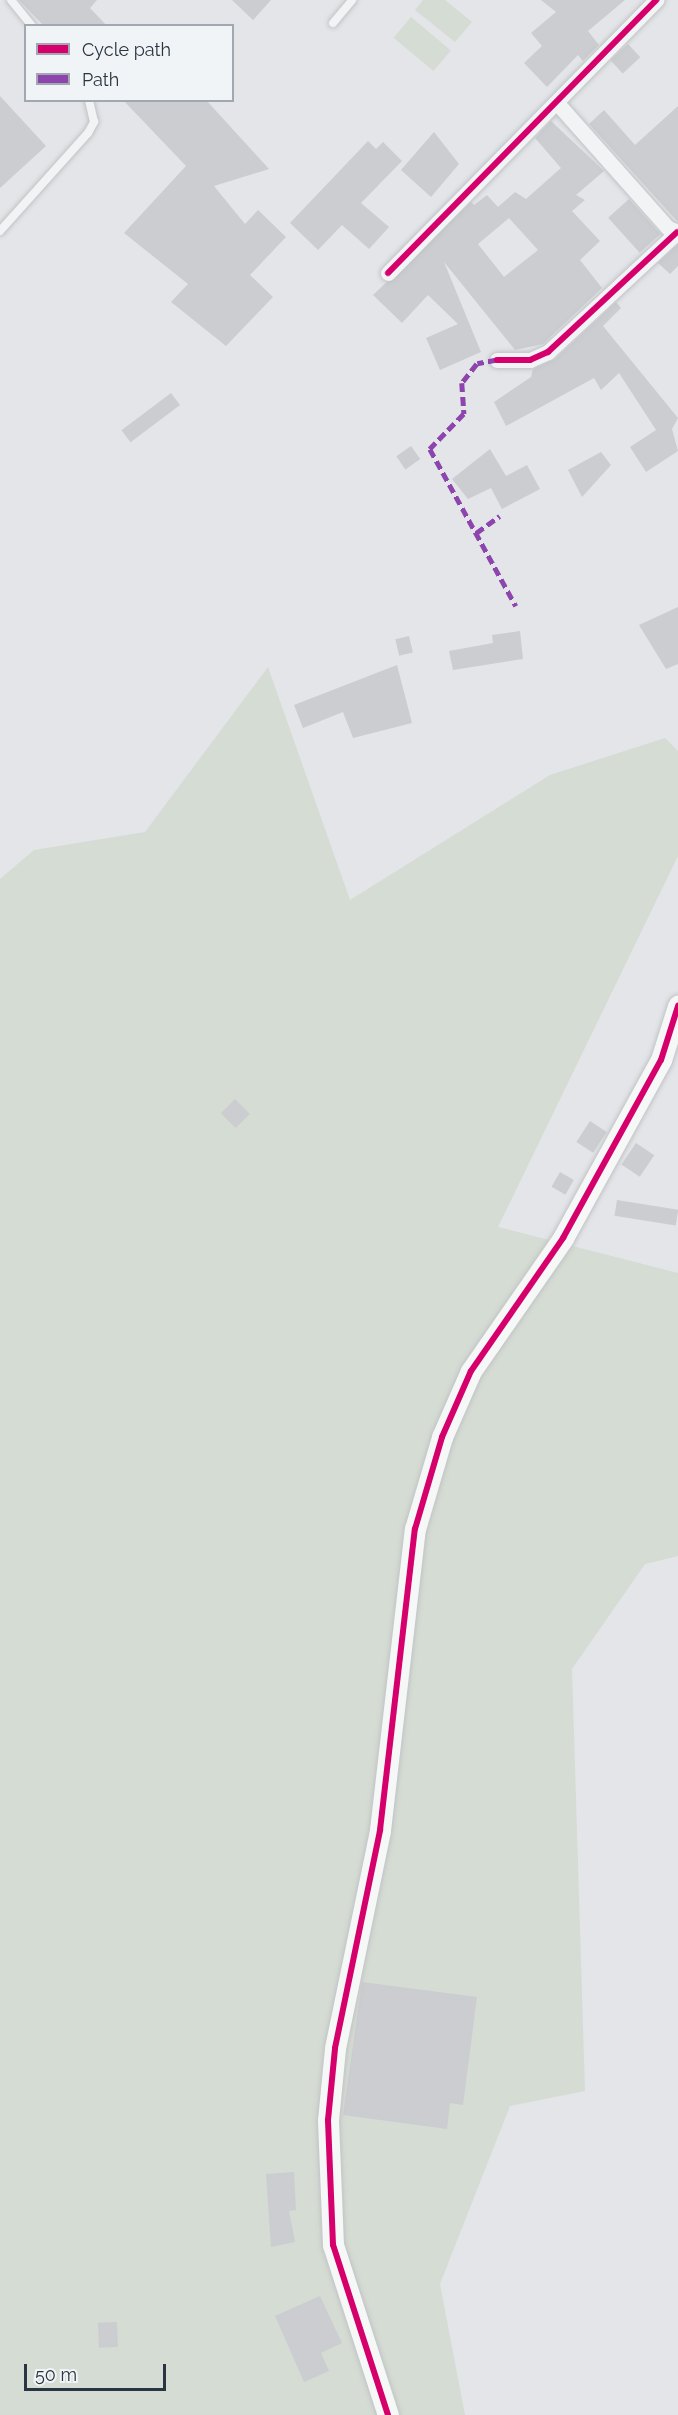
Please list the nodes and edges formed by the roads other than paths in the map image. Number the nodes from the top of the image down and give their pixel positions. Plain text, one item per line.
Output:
1 (11, 0) edge
2 (352, 0) edge
3 (656, 0) edge
4 (333, 23) dead end
5 (30, 24) edge
6 (89, 102) edge
7 (557, 104) junction
8 (0, 231) edge
9 (677, 232) edge
10 (388, 273) dead end
11 (497, 360) dead end
12 (678, 1006) edge
13 (388, 2415) edge

1 - 5 lane
2 - 4 lane
3 - 7 street
6 - 8 lane
7 - 9 street
7 - 10 street
9 - 11 street
12 - 13 street

